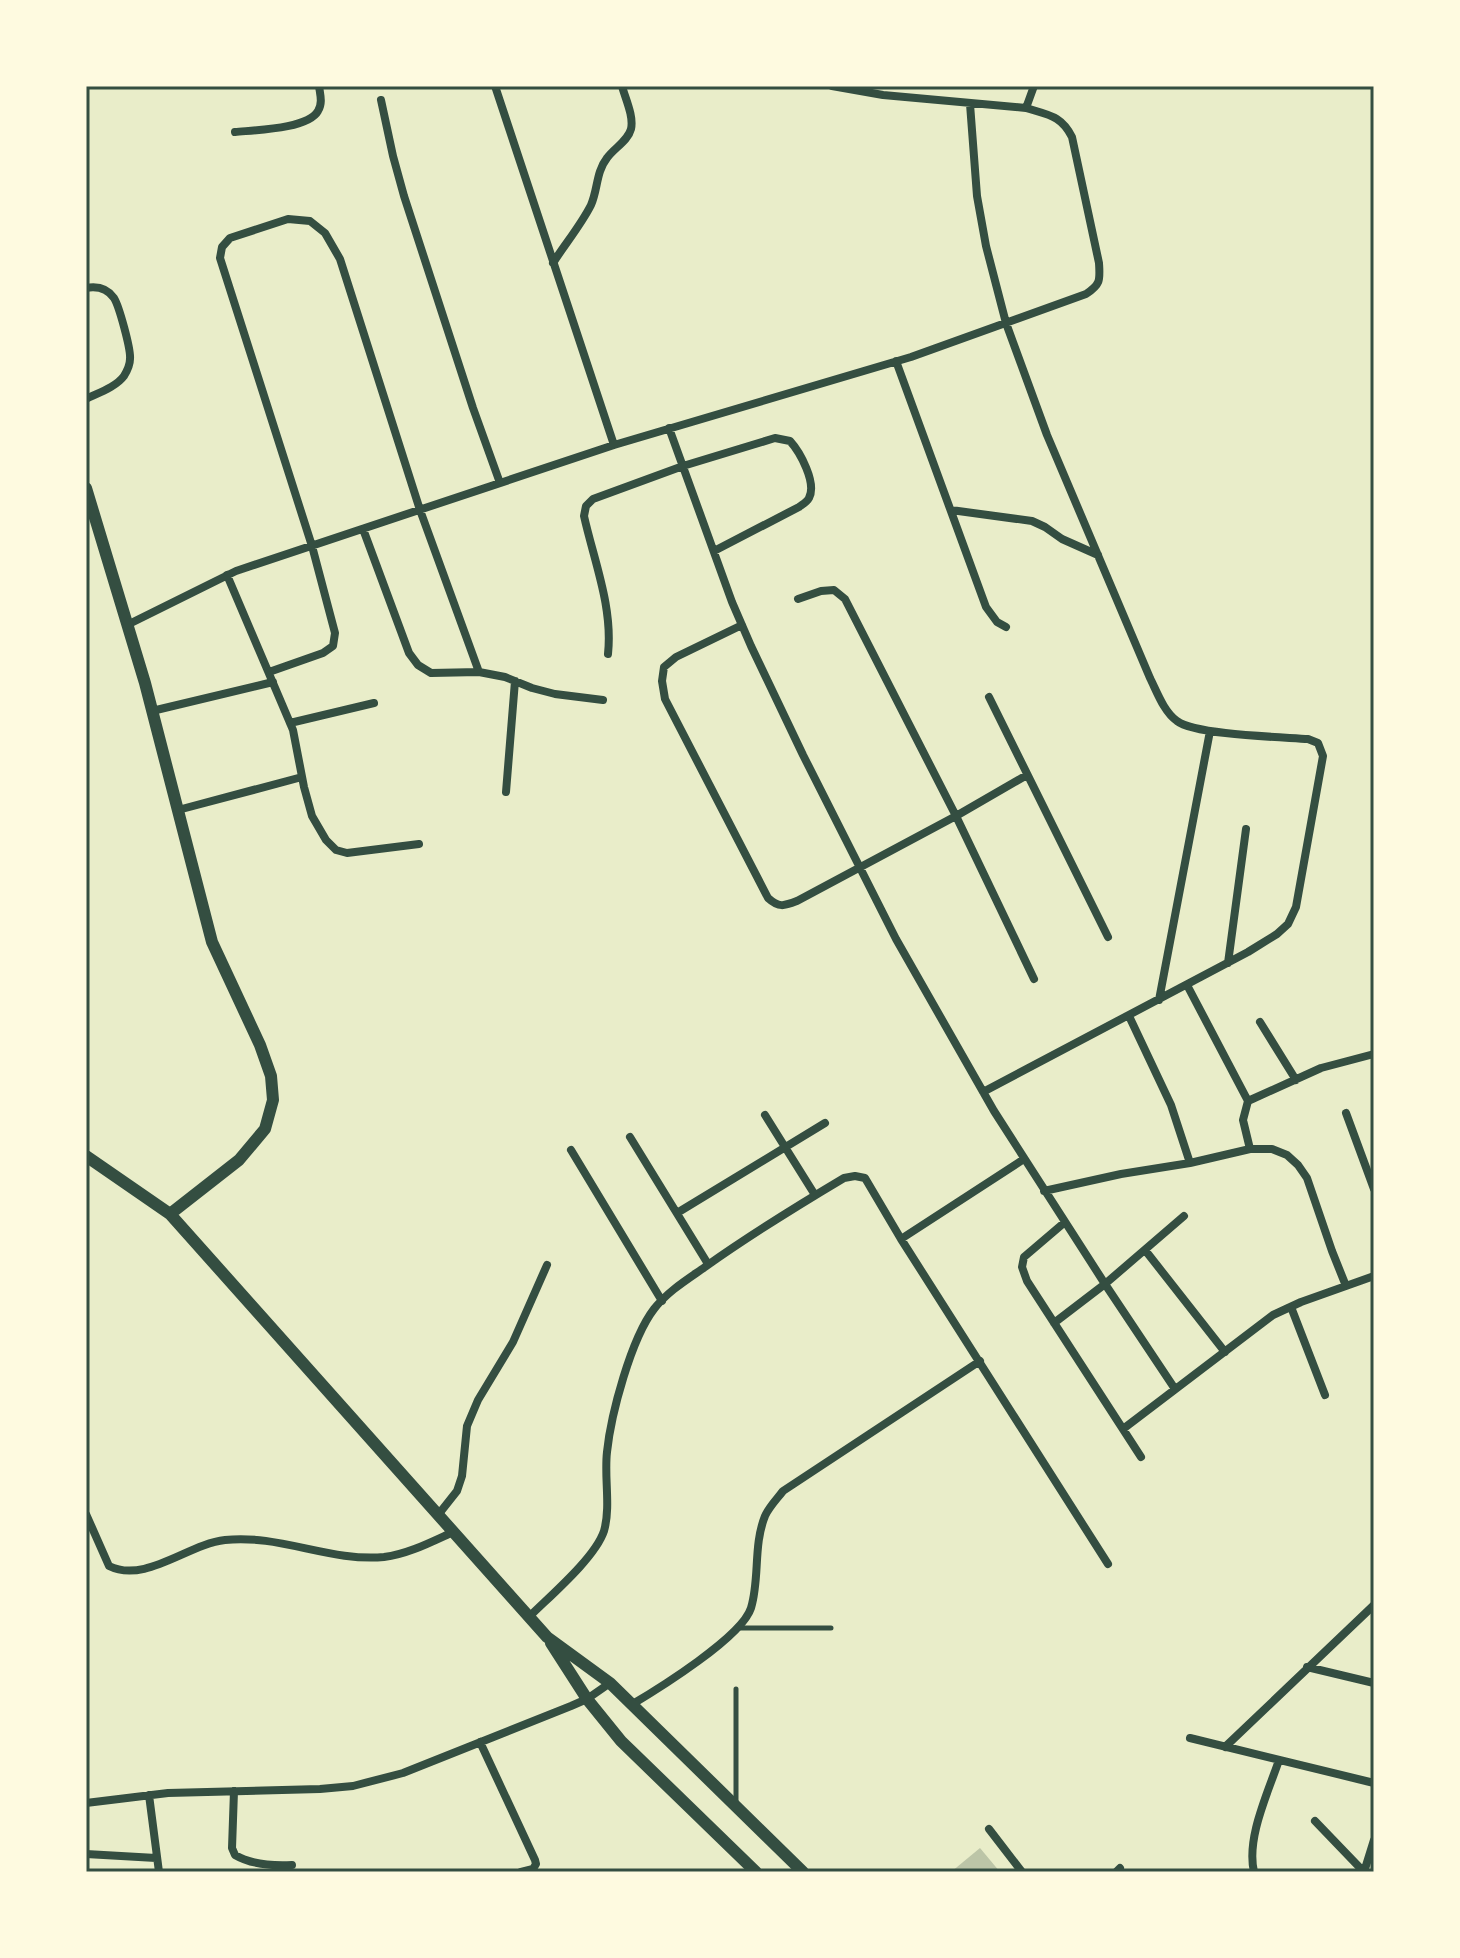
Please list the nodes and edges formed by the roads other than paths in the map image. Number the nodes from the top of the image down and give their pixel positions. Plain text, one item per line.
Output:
1 (319, 86) edge
2 (495, 86) edge
3 (622, 86) edge
4 (832, 86) edge
5 (1034, 86) edge
6 (381, 100) dead end
7 (970, 104) junction
8 (1026, 108) junction
9 (235, 132) dead end
10 (553, 263) junction
11 (86, 288) edge
12 (1006, 323) junction
13 (896, 361) junction
14 (86, 399) edge
15 (669, 428) junction
16 (614, 445) junction
17 (683, 466) junction
18 (500, 483) junction
19 (86, 488) edge
20 (420, 510) junction
21 (951, 510) junction
22 (363, 529) junction
23 (312, 546) junction
24 (714, 551) junction
25 (1098, 556) junction
26 (227, 575) junction
27 (798, 599) dead end
28 (127, 625) junction
29 (742, 625) junction
30 (1006, 627) dead end
31 (608, 654) dead end
32 (269, 672) junction
33 (479, 672) junction
34 (515, 681) junction
35 (273, 682) junction
36 (989, 697) dead end
37 (603, 700) dead end
38 (374, 703) dead end
39 (152, 711) junction
40 (290, 723) junction
41 (1210, 731) junction
42 (1027, 775) junction
43 (302, 777) junction
44 (506, 792) dead end
45 (178, 810) junction
46 (956, 816) junction
47 (1246, 829) dead end
48 (419, 844) dead end
49 (860, 867) junction
50 (1108, 937) dead end
51 (1228, 963) junction
52 (1034, 979) dead end
53 (1187, 985) junction
54 (1159, 1000) junction
55 (1129, 1016) junction
56 (1260, 1022) dead end
57 (1374, 1054) edge
58 (1296, 1080) junction
59 (983, 1092) junction
60 (1248, 1101) junction
61 (1346, 1113) dead end
62 (765, 1115) dead end
63 (825, 1123) dead end
64 (630, 1137) dead end
65 (785, 1146) junction
66 (1250, 1149) junction
67 (571, 1150) dead end
68 (86, 1156) edge
69 (1024, 1159) junction
70 (1190, 1163) junction
71 (1374, 1189) edge
72 (1044, 1191) junction
73 (815, 1195) junction
74 (677, 1213) junction
75 (170, 1214) junction
76 (1184, 1216) dead end
77 (1065, 1222) junction
78 (901, 1239) junction
79 (1145, 1250) junction
80 (708, 1264) junction
81 (547, 1265) dead end
82 (1374, 1276) edge
83 (1105, 1284) junction
84 (1346, 1286) junction
85 (662, 1301) junction
86 (1291, 1307) junction
87 (1054, 1323) junction
88 (1225, 1352) junction
89 (980, 1361) junction
90 (1175, 1389) junction
91 (1325, 1395) dead end
92 (1123, 1429) junction
93 (1141, 1457) dead end
94 (86, 1514) edge
95 (438, 1515) junction
96 (453, 1532) junction
97 (1108, 1564) dead end
98 (1374, 1605) edge
99 (529, 1617) junction
100 (737, 1628) junction
101 (831, 1628) dead end
102 (547, 1637) junction
103 (1307, 1667) junction
104 (610, 1683) junction
105 (1374, 1683) edge
106 (736, 1689) dead end
107 (587, 1699) junction
108 (631, 1705) junction
109 (1190, 1738) dead end
110 (480, 1742) junction
111 (1225, 1747) junction
112 (1279, 1760) junction
113 (1374, 1783) edge
114 (234, 1791) junction
115 (149, 1795) junction
116 (86, 1803) edge
117 (736, 1807) junction
118 (1315, 1821) dead end
119 (989, 1829) dead end
120 (1374, 1840) edge
121 (86, 1854) edge
122 (156, 1858) junction
123 (292, 1865) dead end
124 (159, 1872) edge
125 (521, 1872) edge
126 (756, 1872) edge
127 (803, 1872) edge
128 (1022, 1872) edge
129 (1254, 1872) edge

1 - 9 street
2 - 10 street
3 - 10 street
4 - 7 street
5 - 8 street
6 - 18 street
7 - 8 street
7 - 12 street
8 - 12 street
10 - 16 street
11 - 14 street
12 - 13 street
12 - 25 street
13 - 15 street
13 - 21 street
15 - 16 street
15 - 17 street
16 - 18 street
17 - 24 street
17 - 24 street
17 - 31 street
18 - 20 street
19 - 28 street
20 - 22 street
20 - 23 street
20 - 33 street
21 - 25 street
21 - 30 street
22 - 23 street
22 - 33 street
23 - 26 street
23 - 32 street
24 - 29 street
25 - 41 street
26 - 28 street
26 - 32 street
27 - 46 street
28 - 39 street
29 - 49 street
29 - 49 street
32 - 35 street
33 - 34 street
34 - 37 street
34 - 44 street
35 - 39 street
35 - 40 street
36 - 42 street
38 - 40 street
39 - 45 street
40 - 43 street
41 - 51 street
41 - 54 street
42 - 46 street
42 - 50 street
43 - 45 street
43 - 48 street
45 - 75 street
46 - 49 street
46 - 52 street
47 - 51 street
49 - 59 street
51 - 53 street
53 - 54 street
53 - 60 street
54 - 55 street
55 - 59 street
55 - 70 street
56 - 58 street
57 - 58 street
58 - 60 street
59 - 69 street
60 - 66 street
61 - 71 street
62 - 65 street
63 - 65 street
64 - 74 street
65 - 73 street
65 - 74 street
66 - 70 street
66 - 84 street
67 - 85 street
68 - 75 street
69 - 72 street
69 - 78 street
70 - 72 street
72 - 77 street
73 - 78 street
73 - 80 street
74 - 80 street
75 - 95 street
76 - 79 street
77 - 83 street
77 - 87 street
78 - 89 street
79 - 83 street
79 - 88 street
80 - 85 street
81 - 95 street
82 - 84 street
83 - 87 street
83 - 90 street
84 - 86 street
85 - 99 street
86 - 88 street
86 - 91 street
87 - 92 street
88 - 90 street
89 - 97 street
89 - 100 street
90 - 92 street
92 - 93 street
94 - 96 street
95 - 96 street
96 - 99 street
98 - 103 street
99 - 102 street
100 - 101 lane
100 - 108 street
102 - 104 street
102 - 107 street
103 - 105 street
103 - 111 street
104 - 107 street
104 - 108 street
106 - 117 lane
107 - 110 street
107 - 126 street
108 - 117 street
109 - 111 street
110 - 114 street
110 - 125 street
111 - 112 street
112 - 113 street
112 - 129 street
114 - 115 street
114 - 123 street
115 - 116 street
115 - 122 street
117 - 127 street
118 - 120 street
119 - 128 street
121 - 122 street
122 - 124 street

